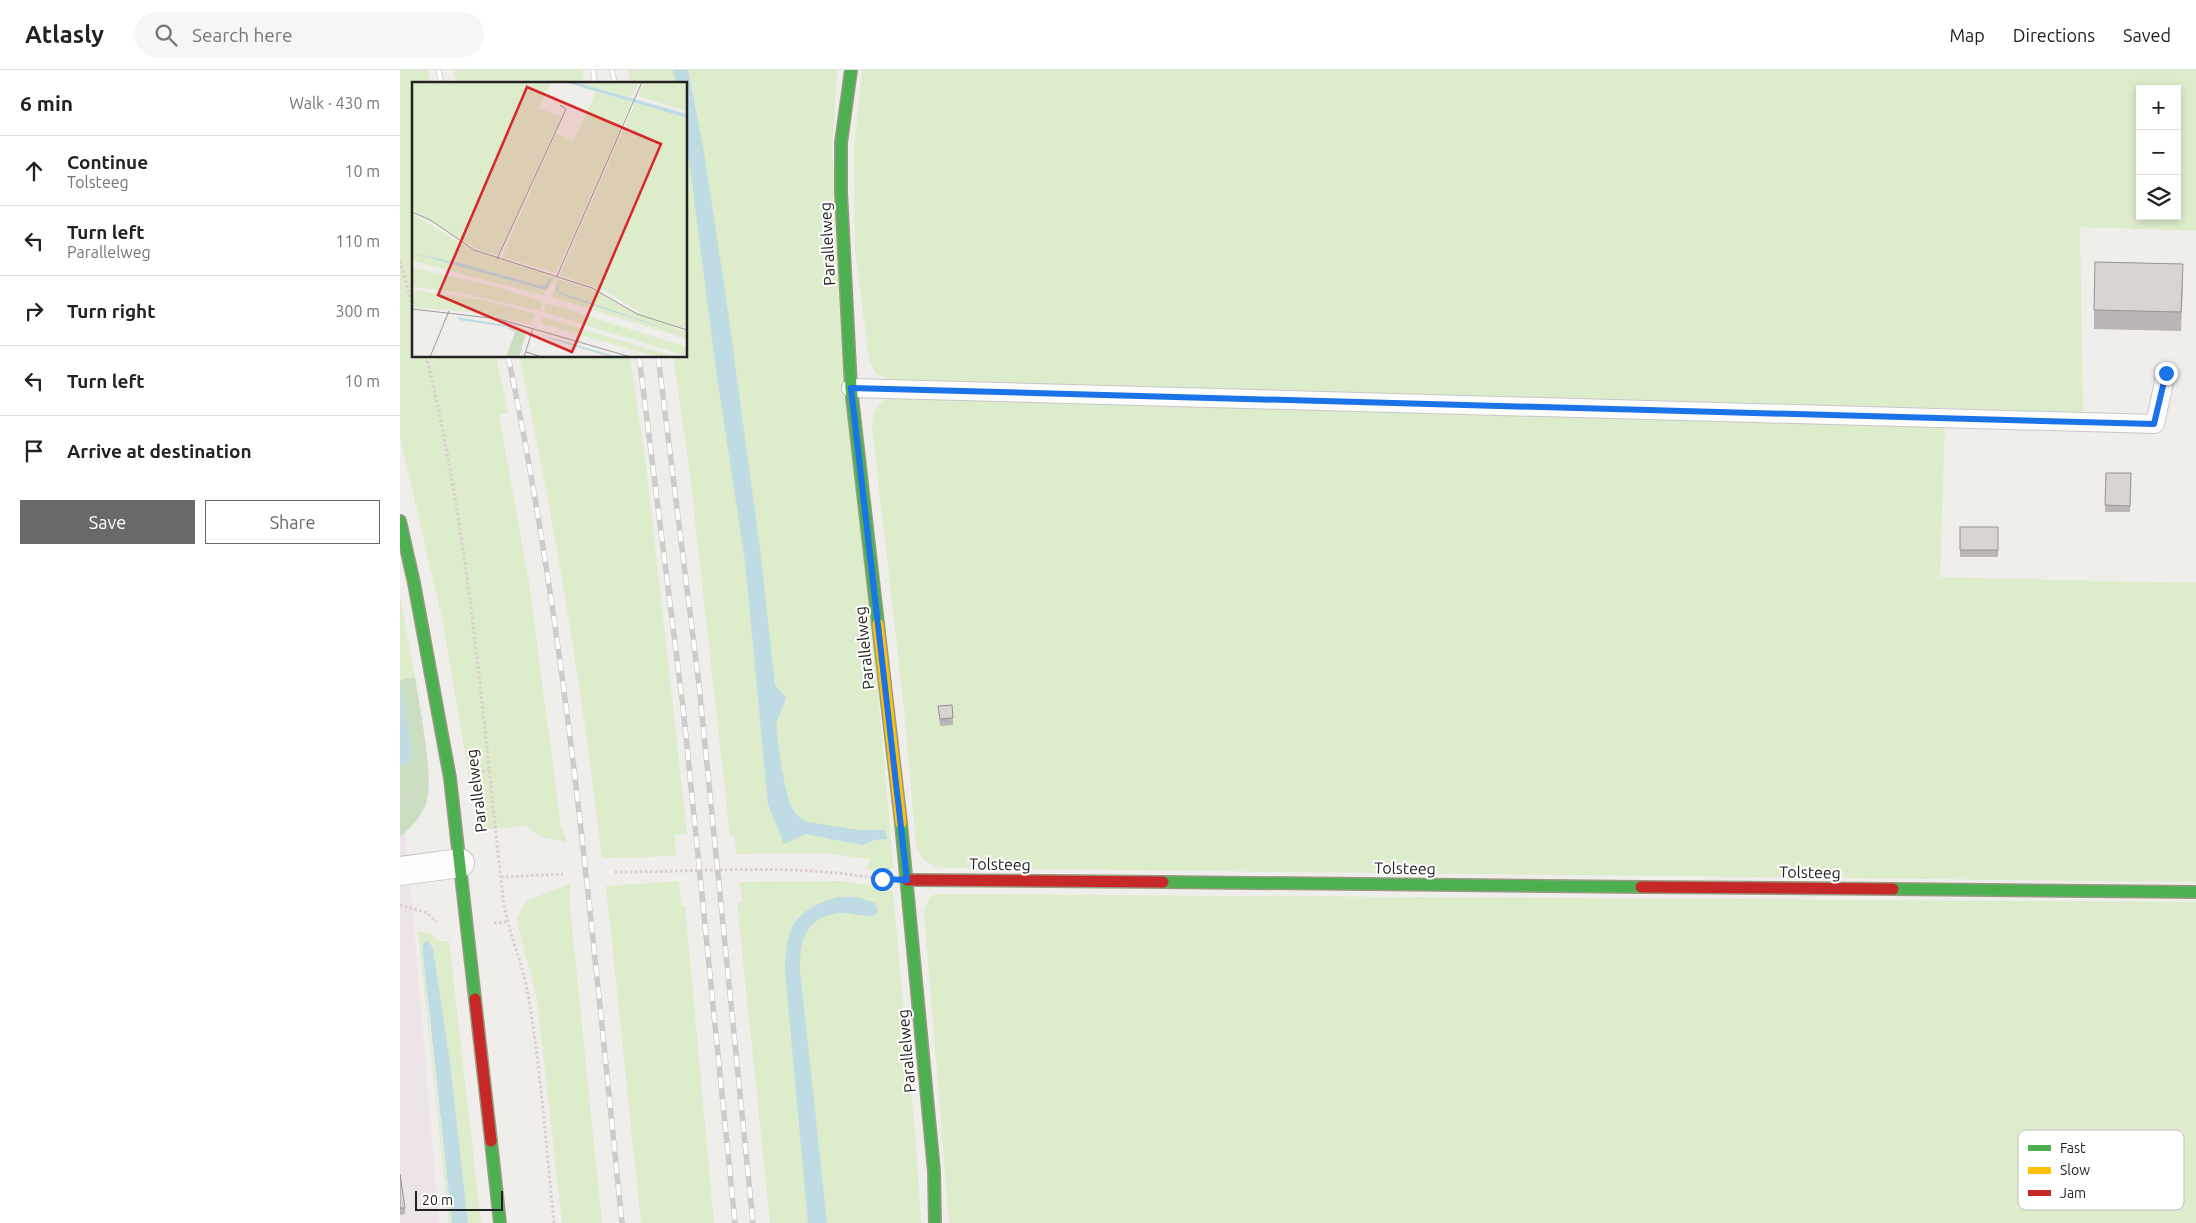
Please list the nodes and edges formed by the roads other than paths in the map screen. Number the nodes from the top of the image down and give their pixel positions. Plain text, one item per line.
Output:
1 (851, 70) edge
2 (2166, 373) dead end
3 (851, 388) junction
4 (400, 521) edge
5 (460, 863) junction
6 (400, 871) edge
7 (907, 880) junction
8 (2196, 892) edge
9 (500, 1223) edge
10 (935, 1223) edge

1 - 3 street, Parallelweg
2 - 3 lane
3 - 7 street, Parallelweg
4 - 5 street, Parallelweg
5 - 6 street
5 - 9 street, Parallelweg
7 - 8 street, Tolsteeg
7 - 10 street, Parallelweg

